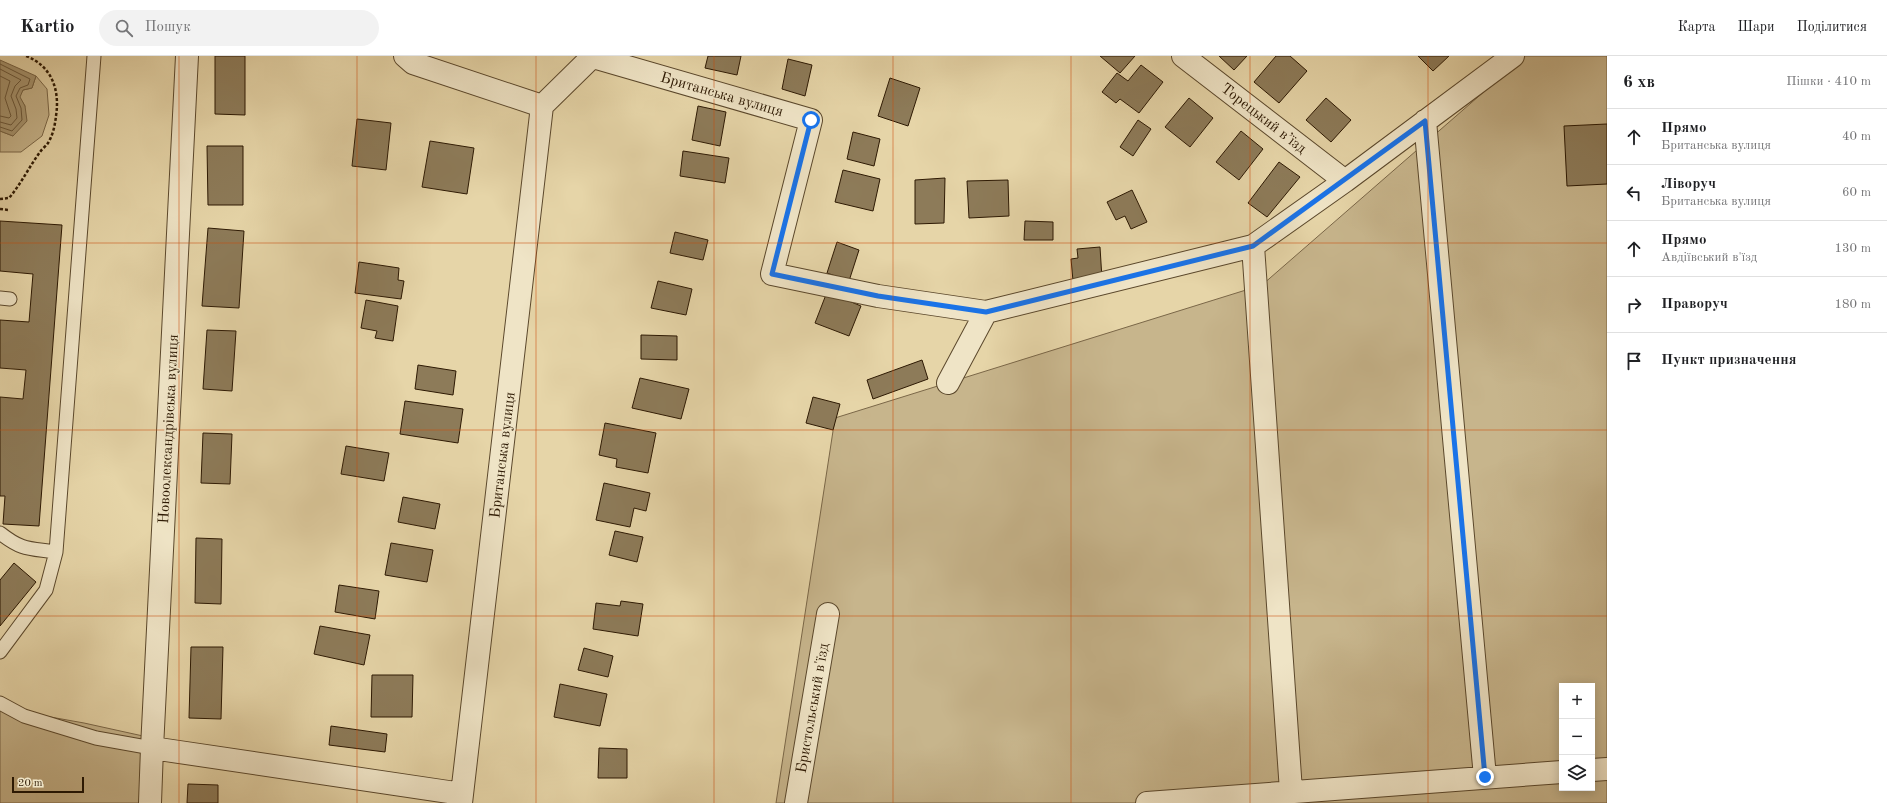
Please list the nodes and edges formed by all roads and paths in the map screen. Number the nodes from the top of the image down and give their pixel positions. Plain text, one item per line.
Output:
1 (26, 56) edge
2 (94, 56) edge
3 (188, 56) edge
4 (405, 56) edge
5 (593, 56) edge
6 (1183, 56) edge
7 (1513, 56) edge
8 (542, 106) junction
9 (1425, 121) junction
10 (1345, 181) junction
11 (0, 199) edge
12 (0, 209) edge
13 (9, 210) dead end
14 (1253, 246) junction
15 (986, 312) junction
16 (948, 383) dead end
17 (0, 534) edge
18 (56, 552) junction
19 (828, 614) dead end
20 (0, 652) edge
21 (0, 703) edge
22 (152, 748) junction
23 (1607, 769) edge
24 (1595, 770) edge
25 (1559, 772) edge
26 (1485, 777) junction
27 (1290, 791) junction
28 (462, 799) edge
29 (150, 803) edge
30 (796, 803) edge
31 (1147, 803) edge

1 - 11 path
2 - 18 lane
3 - 22 street, Новоолександрівська вулиця
4 - 8 street
5 - 8 street, Британська вулиця
5 - 15 street, Британська вулиця
6 - 10 street, Торецький в’їзд
7 - 9 street
8 - 28 street, Британська вулиця
9 - 10 street
9 - 26 street
10 - 14 street
12 - 13 path
14 - 15 street
14 - 27 street
15 - 16 street
17 - 18 lane
18 - 20 lane
19 - 30 street, Бристольський в'їзд
21 - 22 lane
22 - 28 street
22 - 29 street, Новоолександрівська вулиця
23 - 24 street
25 - 26 street
26 - 27 street
27 - 31 street

